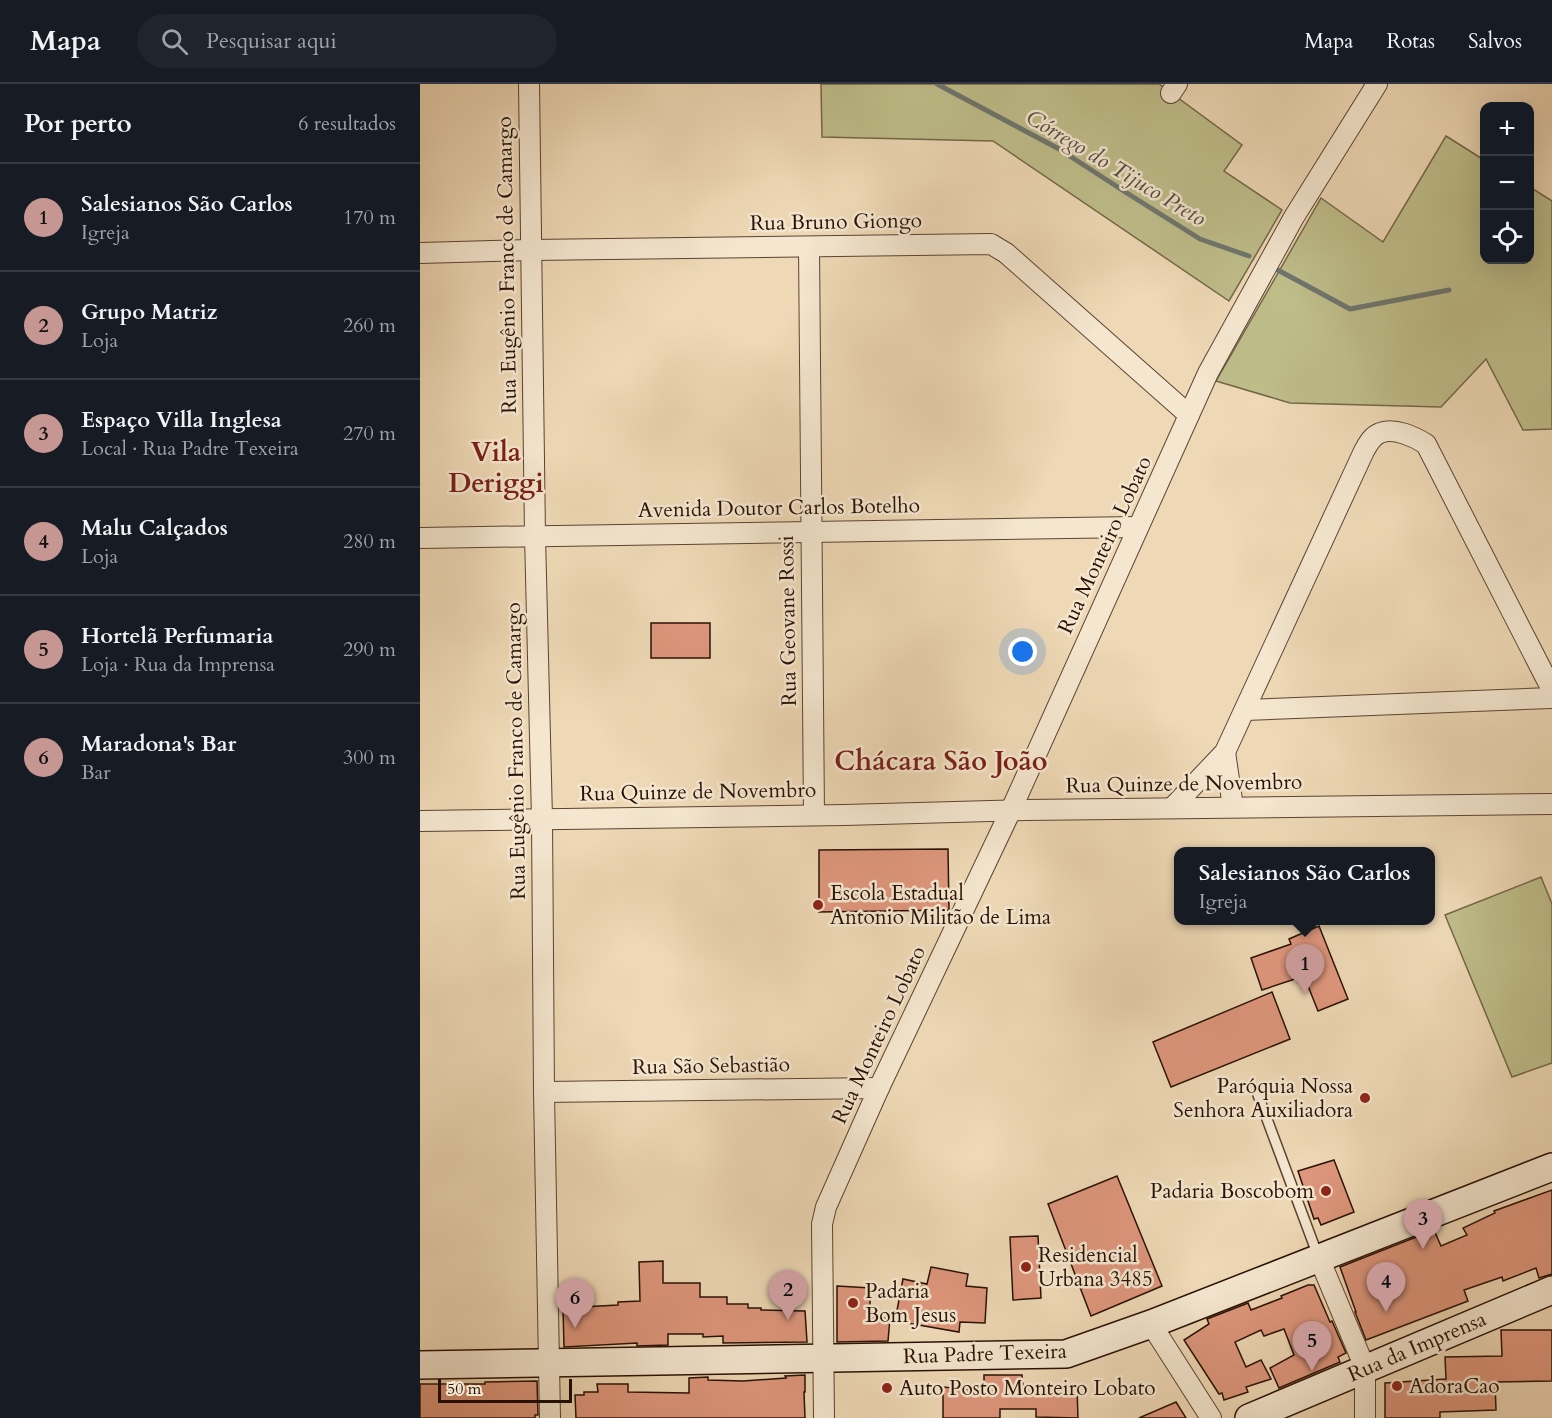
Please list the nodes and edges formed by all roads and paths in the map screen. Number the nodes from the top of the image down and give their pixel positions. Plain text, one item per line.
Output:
1 (529, 84) edge
2 (1377, 84) edge
3 (809, 247) junction
4 (531, 250) junction
5 (420, 253) edge
6 (1189, 415) junction
7 (1138, 527) junction
8 (811, 531) junction
9 (535, 536) junction
10 (420, 538) edge
11 (1552, 690) edge
12 (1552, 698) edge
13 (1245, 710) junction
14 (1225, 752) junction
15 (1552, 804) edge
16 (1233, 807) junction
17 (1172, 808) junction
18 (1011, 810) junction
19 (814, 815) junction
20 (542, 818) junction
21 (420, 821) edge
22 (879, 1088) junction
23 (544, 1092) junction
24 (1257, 1095) dead end
25 (1552, 1167) edge
26 (1319, 1258) junction
27 (1552, 1290) edge
28 (1151, 1324) junction
29 (823, 1359) junction
30 (549, 1362) junction
31 (420, 1365) edge
32 (1365, 1368) junction
33 (550, 1418) edge
34 (824, 1418) edge
35 (1210, 1418) edge
36 (1250, 1418) edge
37 (1365, 1418) edge

1 - 4 street, Rua Eugênio Franco de Camargo
2 - 6 street, Rua Monteiro Lobato
3 - 4 street, Rua Bruno Giongo
3 - 6 street, Rua Bruno Giongo
3 - 8 street, Rua Geovane Rossi
4 - 5 street, Rua Bruno Giongo
4 - 9 street, Rua Eugênio Franco de Camargo
6 - 7 street, Rua Monteiro Lobato
7 - 8 street, Avenida Doutor Carlos Botelho
7 - 18 street, Rua Monteiro Lobato
8 - 9 street, Avenida Doutor Carlos Botelho
8 - 19 street, Rua Geovane Rossi
9 - 10 street, Avenida Doutor Carlos Botelho
9 - 20 street, Rua Eugênio Franco de Camargo
11 - 13 street
12 - 13 street
13 - 14 street
14 - 16 street
14 - 17 street
15 - 16 street, Rua Quinze de Novembro
16 - 17 street, Rua Quinze de Novembro
17 - 18 street, Rua Quinze de Novembro
18 - 19 street, Rua Quinze de Novembro
18 - 22 street, Rua Monteiro Lobato
19 - 20 street, Rua Quinze de Novembro
20 - 21 street, Rua Quinze de Novembro
20 - 23 street, Rua Eugênio Franco de Camargo
22 - 23 street, Rua São Sebastião
22 - 29 street, Rua Monteiro Lobato
23 - 30 street, Rua Eugênio Franco de Camargo
24 - 26 lane
25 - 26 main road, Rua Padre Texeira
26 - 28 main road, Rua Padre Texeira
26 - 32 street
27 - 32 main road, Rua da Imprensa
28 - 29 main road, Rua Padre Texeira
28 - 35 street
29 - 30 main road, Rua Padre Texeira
29 - 34 street, Rua Monteiro Lobato
30 - 31 main road, Rua Padre Texeira
30 - 33 street, Rua Eugênio Franco de Camargo
32 - 36 main road, Rua da Imprensa
32 - 37 street

